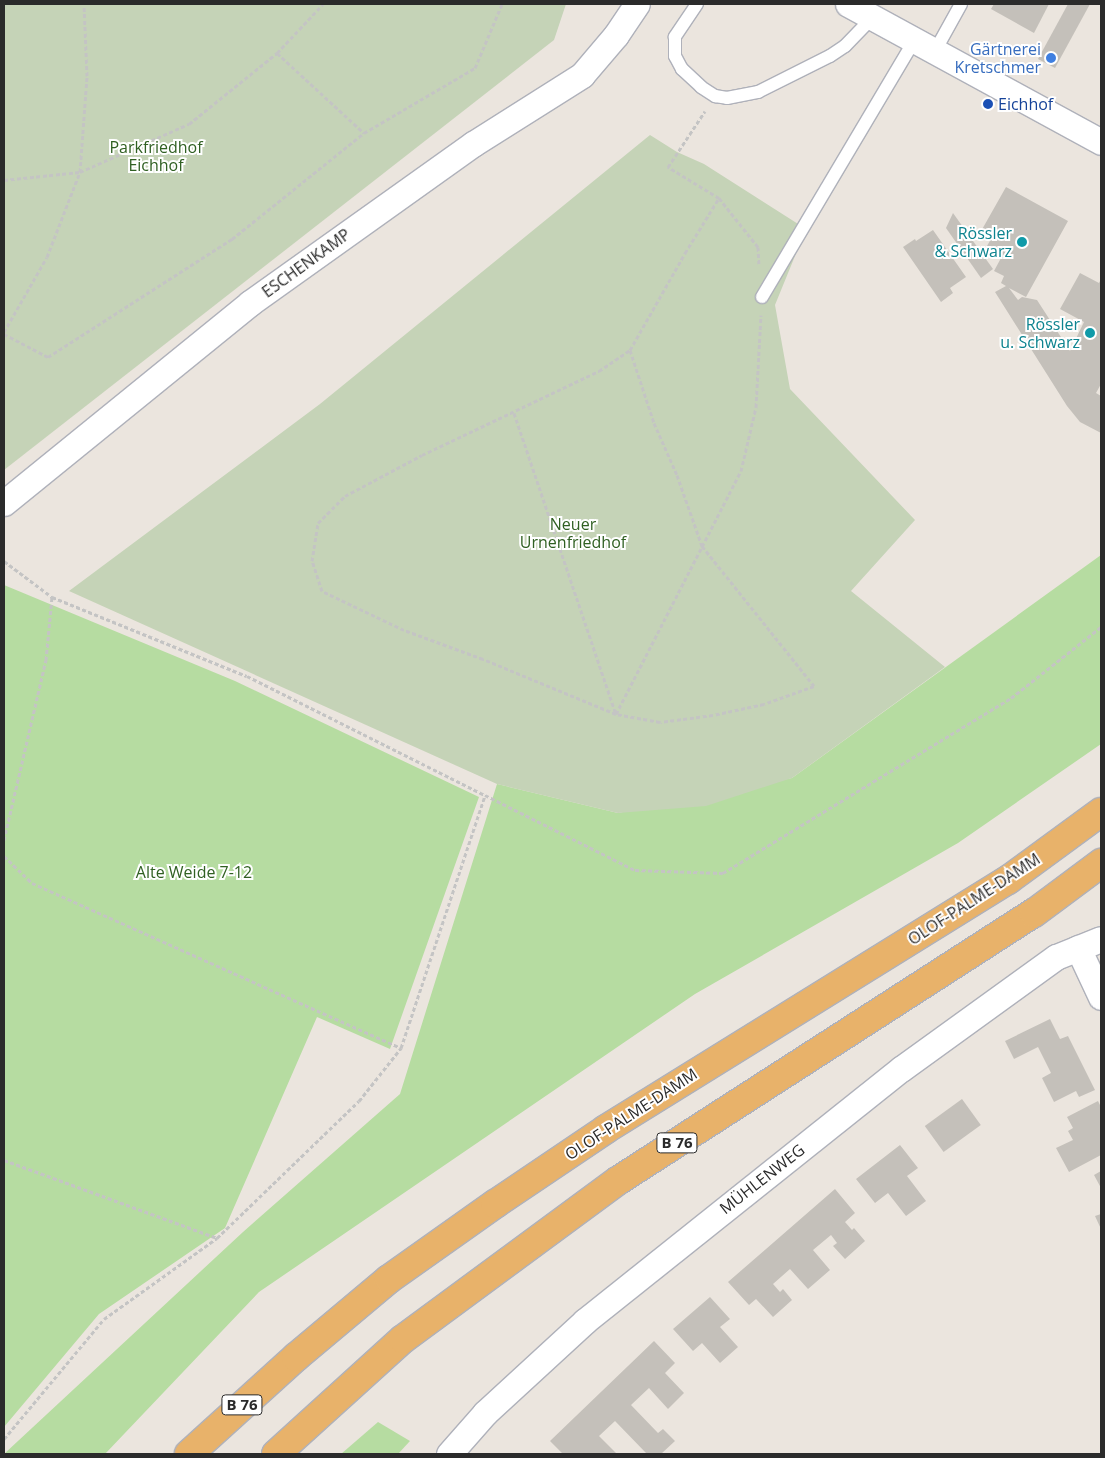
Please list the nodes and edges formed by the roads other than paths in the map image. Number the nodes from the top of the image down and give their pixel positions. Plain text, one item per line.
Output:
1 (637, 4) edge
2 (697, 4) edge
3 (848, 4) edge
4 (961, 4) edge
5 (873, 17) junction
6 (925, 45) junction
7 (1101, 142) edge
8 (762, 297) road end
9 (4, 503) edge
10 (1101, 812) edge
11 (1101, 862) edge
12 (1101, 939) edge
13 (1078, 948) junction
14 (1101, 996) edge
15 (188, 1454) edge
16 (276, 1454) edge
17 (449, 1454) edge

1 - 9 street, ESCHENKAMP
2 - 5 lane
3 - 5 street
4 - 6 lane
5 - 6 street
6 - 7 street
6 - 8 lane
10 - 15 highway, OLOF-PALME-DAMM / B 76
11 - 16 highway, B 76
12 - 13 street, MÜHLENWEG
13 - 14 street
13 - 17 street, MÜHLENWEG

